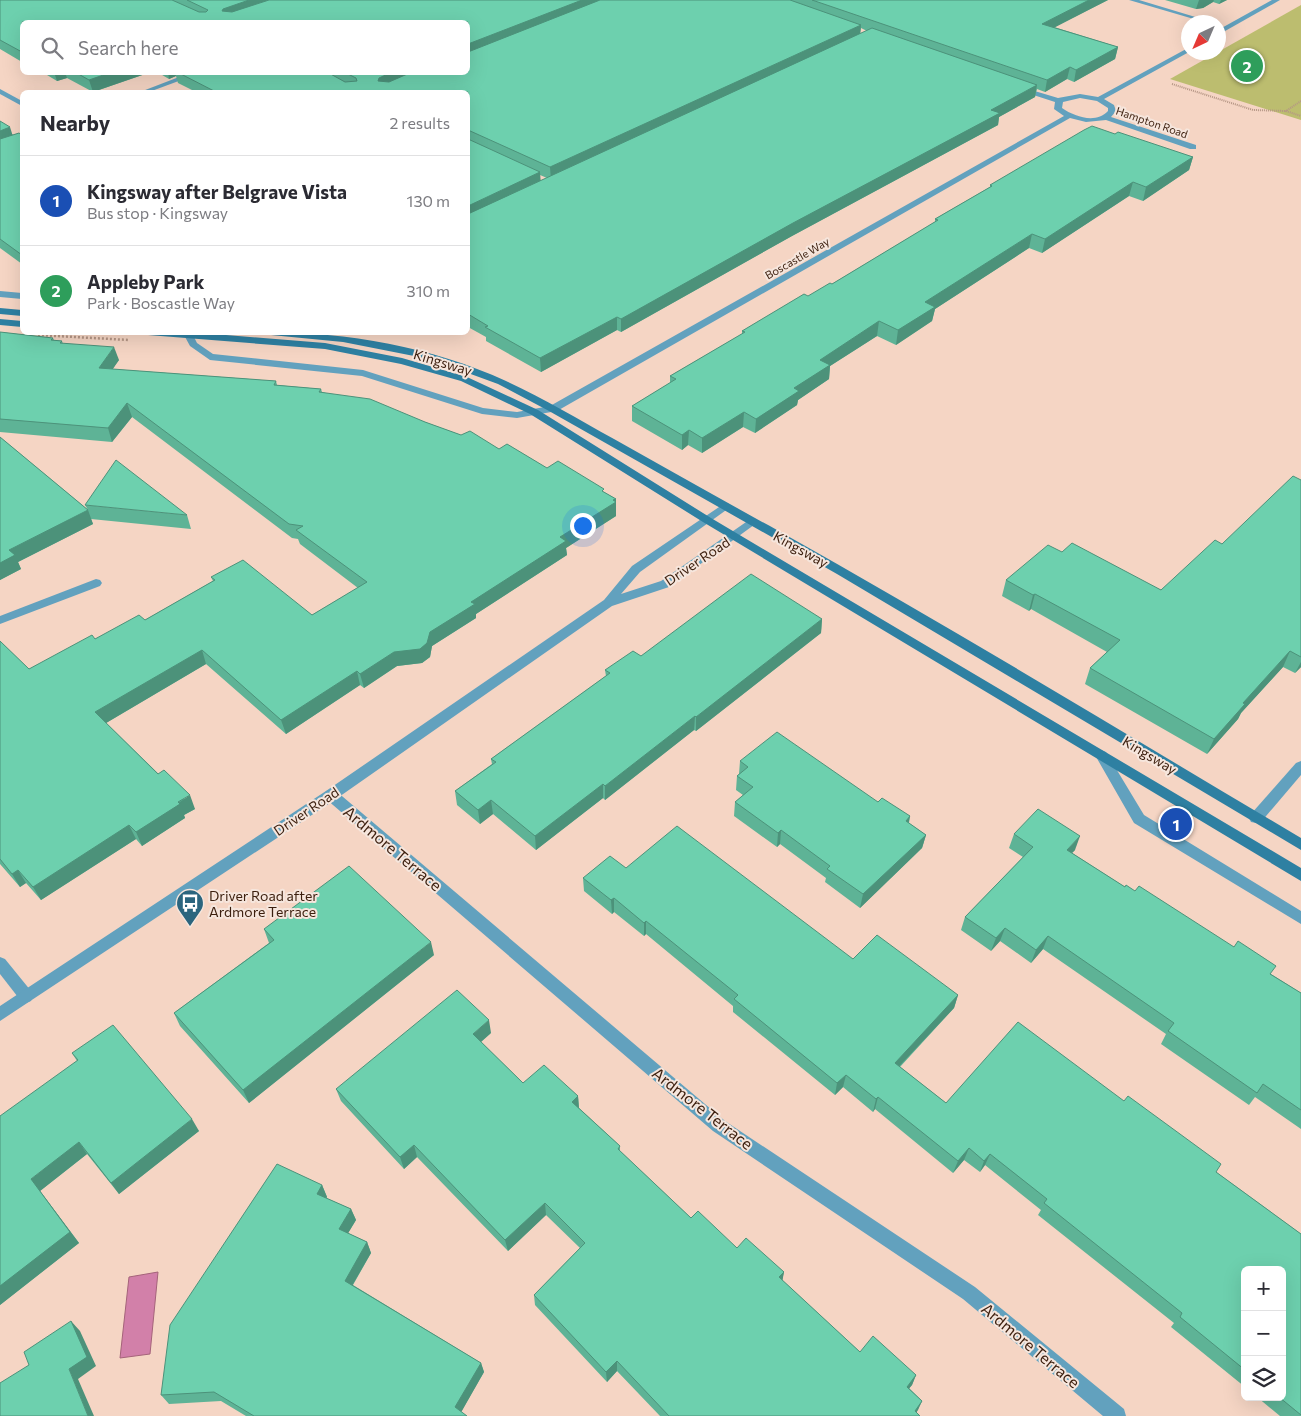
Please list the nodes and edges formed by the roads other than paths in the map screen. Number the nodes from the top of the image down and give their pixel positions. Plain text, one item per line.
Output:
1 (1132, 0) edge
2 (1277, 0) edge
3 (1184, 15) edge
4 (1228, 28) edge
5 (1181, 54) edge
6 (192, 75) edge
7 (1016, 86) edge
8 (0, 90) edge
9 (150, 90) edge
10 (1099, 99) junction
11 (1059, 101) junction
12 (20, 103) edge
13 (1069, 116) junction
14 (1105, 117) junction
15 (1193, 148) dead end
16 (0, 294) edge
17 (20, 296) edge
18 (0, 311) edge
19 (20, 312) edge
20 (0, 322) edge
21 (20, 324) edge
22 (189, 335) joint
23 (301, 335) edge
24 (553, 409) junction
25 (534, 412) junction
26 (725, 506) junction
27 (707, 520) junction
28 (753, 522) junction
29 (734, 536) junction
30 (96, 583) dead end
31 (608, 603) junction
32 (0, 620) edge
33 (1102, 756) junction
34 (1301, 766) edge
35 (331, 795) junction
36 (1256, 818) junction
37 (1301, 845) edge
38 (1301, 875) edge
39 (1301, 918) edge
40 (0, 963) edge
41 (26, 996) junction
42 (0, 1014) edge
43 (1117, 1416) edge

1 - 3 street
2 - 4 street
5 - 10 street
6 - 9 street
7 - 11 street
8 - 12 street
10 - 11 street
10 - 14 street
11 - 13 street
13 - 14 street
13 - 24 street, Boscastle Way
14 - 15 street, Hampton Road
16 - 17 street
18 - 19 main road
20 - 21 main road
22 - 25 main road, Kingsway
22 - 25 street
23 - 24 main road, Kingsway
24 - 25 street, Boscastle Way
24 - 26 main road, Kingsway
25 - 27 main road, Kingsway
26 - 27 street, Driver Road
26 - 28 main road, Kingsway
27 - 29 main road, Kingsway
27 - 31 street, Driver Road
28 - 29 street, Driver Road
28 - 36 main road, Kingsway
29 - 31 street, Driver Road
29 - 33 main road, Kingsway
30 - 32 street
31 - 35 street, Driver Road
33 - 38 main road, Kingsway
33 - 39 street, Kingsway
34 - 36 street
35 - 41 street, Driver Road
35 - 43 street, Ardmore Terrace
36 - 37 main road, Kingsway
40 - 41 street
41 - 42 street, Driver Road

